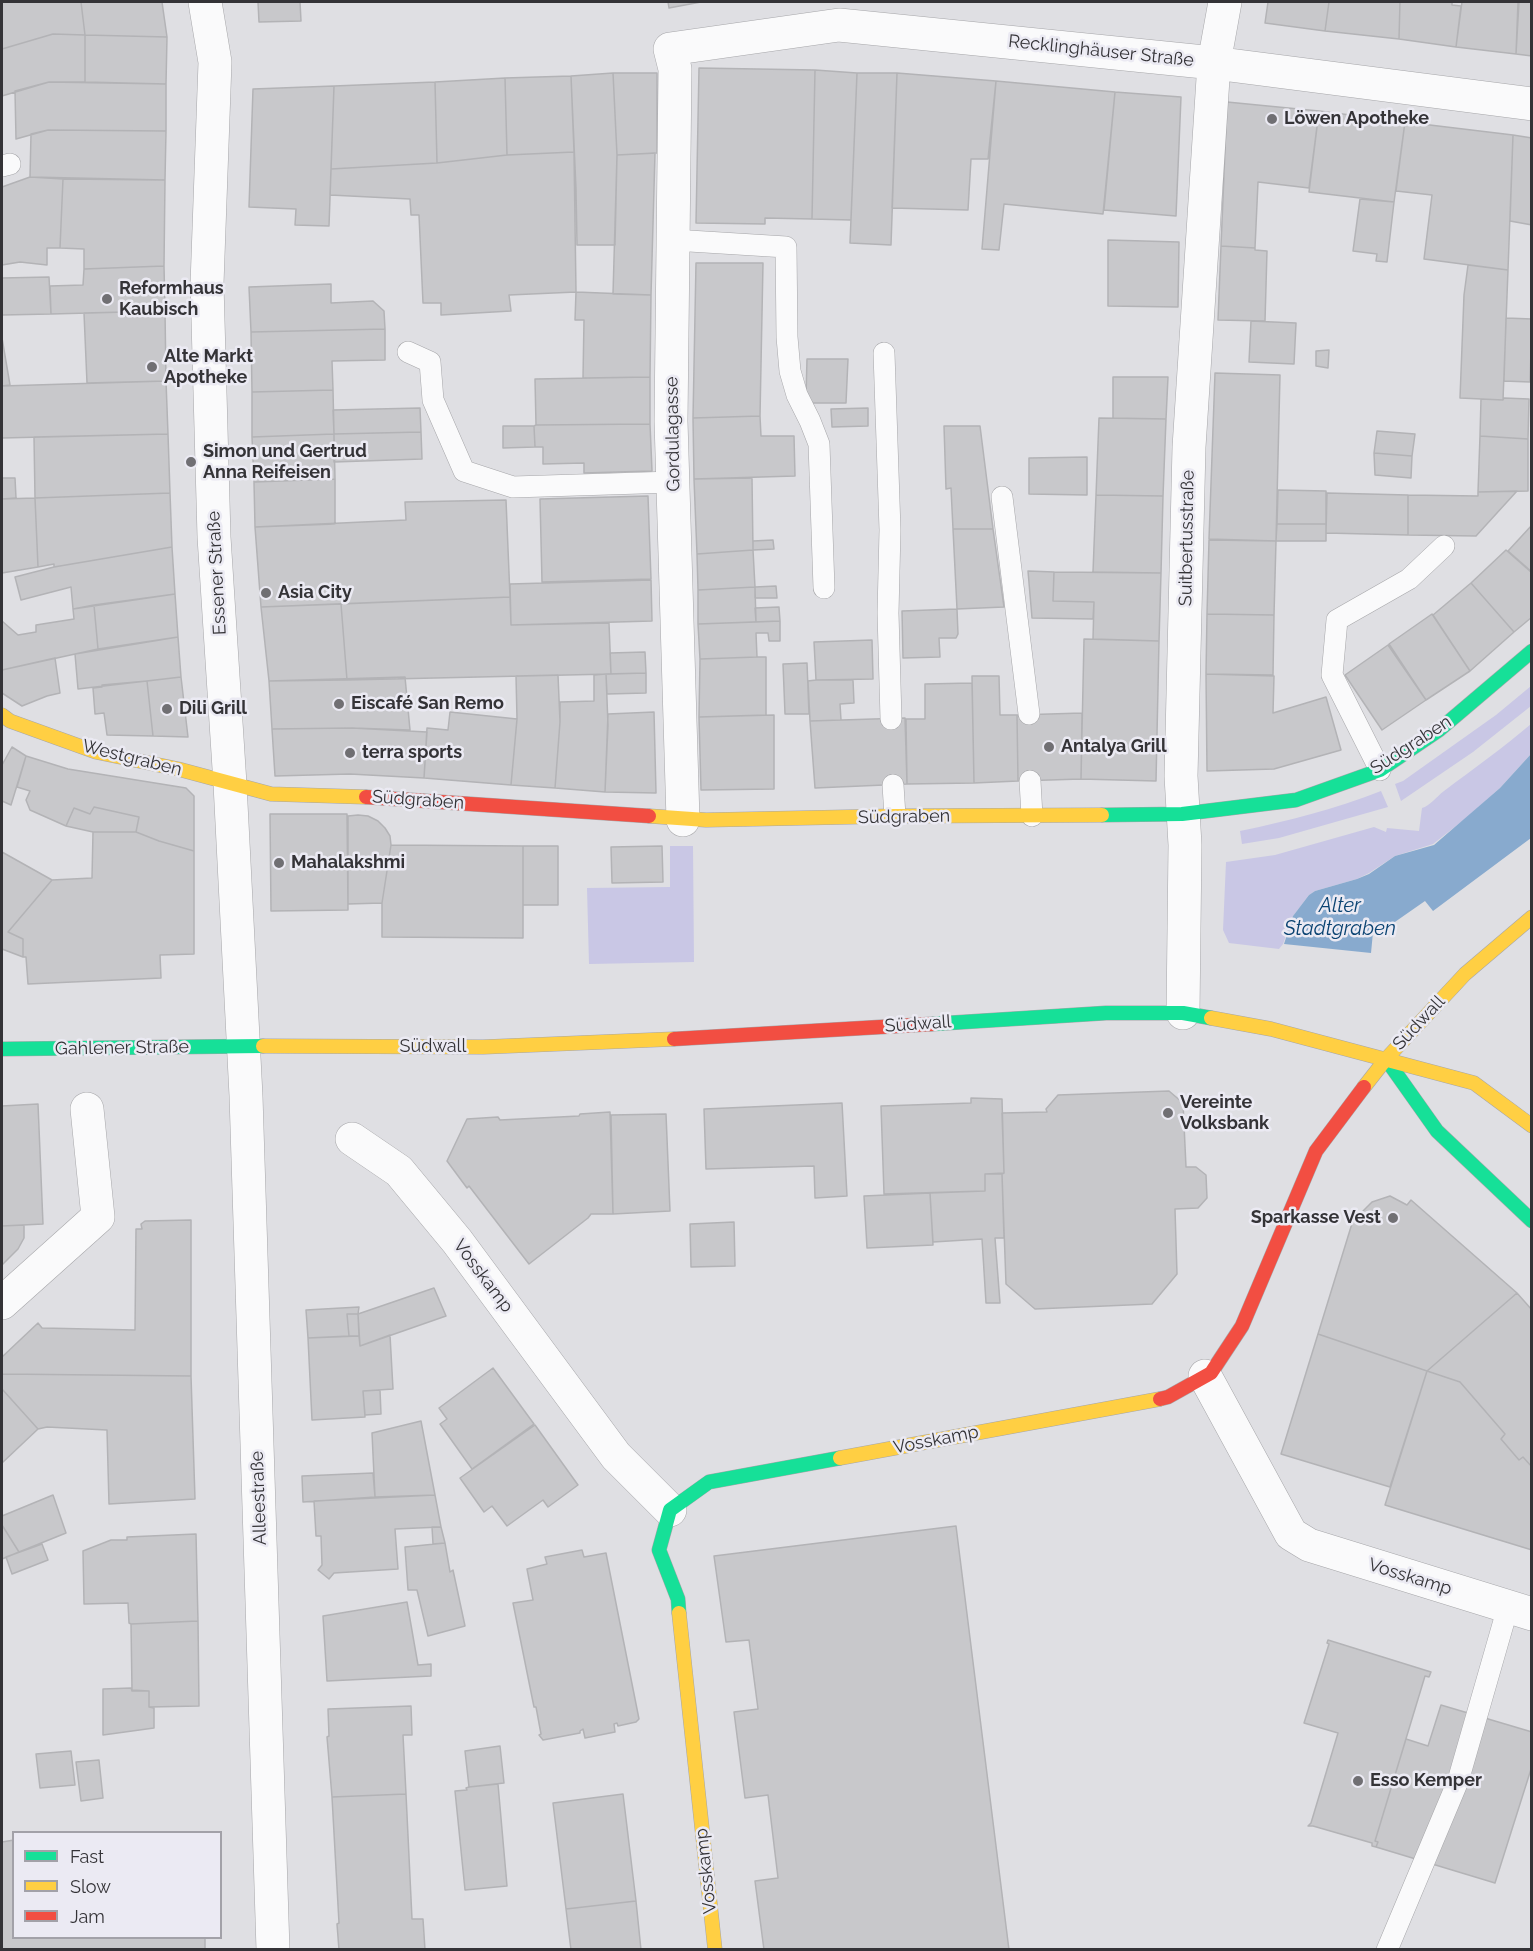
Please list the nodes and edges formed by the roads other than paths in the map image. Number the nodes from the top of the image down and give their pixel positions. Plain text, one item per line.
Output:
1 (206, 2) edge
2 (1225, 2) edge
3 (837, 13) edge
4 (670, 49) joint
5 (1214, 63) junction
6 (1532, 104) edge
7 (673, 240) junction
8 (408, 352) dead end
9 (884, 354) dead end
10 (673, 482) junction
11 (1002, 497) dead end
12 (1444, 546) dead end
13 (824, 588) dead end
14 (1532, 651) edge
15 (1029, 714) dead end
16 (2, 715) edge
17 (891, 718) dead end
18 (1380, 770) junction
19 (1030, 781) dead end
20 (230, 784) junction
21 (893, 785) dead end
22 (1182, 814) junction
23 (895, 816) junction
24 (1032, 816) junction
25 (683, 820) junction
26 (1532, 917) edge
27 (1183, 1013) junction
28 (243, 1047) junction
29 (2, 1049) edge
30 (1386, 1059) junction
31 (87, 1109) dead end
32 (1532, 1126) edge
33 (352, 1139) dead end
34 (1532, 1221) edge
35 (2, 1303) edge
36 (1205, 1376) junction
37 (670, 1510) junction
38 (1520, 1611) edge
39 (273, 1950) edge
40 (715, 1950) edge
41 (1387, 1950) edge

1 - 20 street, Essener Straße
2 - 5 street, Suitbertusstraße
3 - 4 street, Recklinghäuser Straße
3 - 5 street, Recklinghäuser Straße
4 - 7 street, Gordulagasse
5 - 6 street, Recklinghäuser Straße
5 - 22 street, Suitbertusstraße
7 - 10 street, Gordulagasse
7 - 13 lane
8 - 10 lane
9 - 17 lane
10 - 25 street, Gordulagasse
11 - 15 lane
12 - 18 lane
14 - 18 street, Südgraben
16 - 20 street, Westgraben
18 - 22 street, Südgraben
19 - 24 lane
20 - 25 street, Südgraben
20 - 28 street, Essener Straße
21 - 23 lane
22 - 24 street, Südgraben
22 - 27 street, Suitbertusstraße
23 - 24 street, Südgraben
23 - 25 street, Südgraben
26 - 30 street, Südwall
27 - 28 street, Südwall
27 - 30 street, Südwall
28 - 29 street, Gahlener Straße
28 - 39 street, Alleestraße
30 - 32 street
30 - 34 street
30 - 36 street, Vosskamp
31 - 35 street
33 - 37 street, Vosskamp
36 - 37 street, Vosskamp
36 - 38 street, Vosskamp
37 - 40 street, Vosskamp
38 - 41 lane

